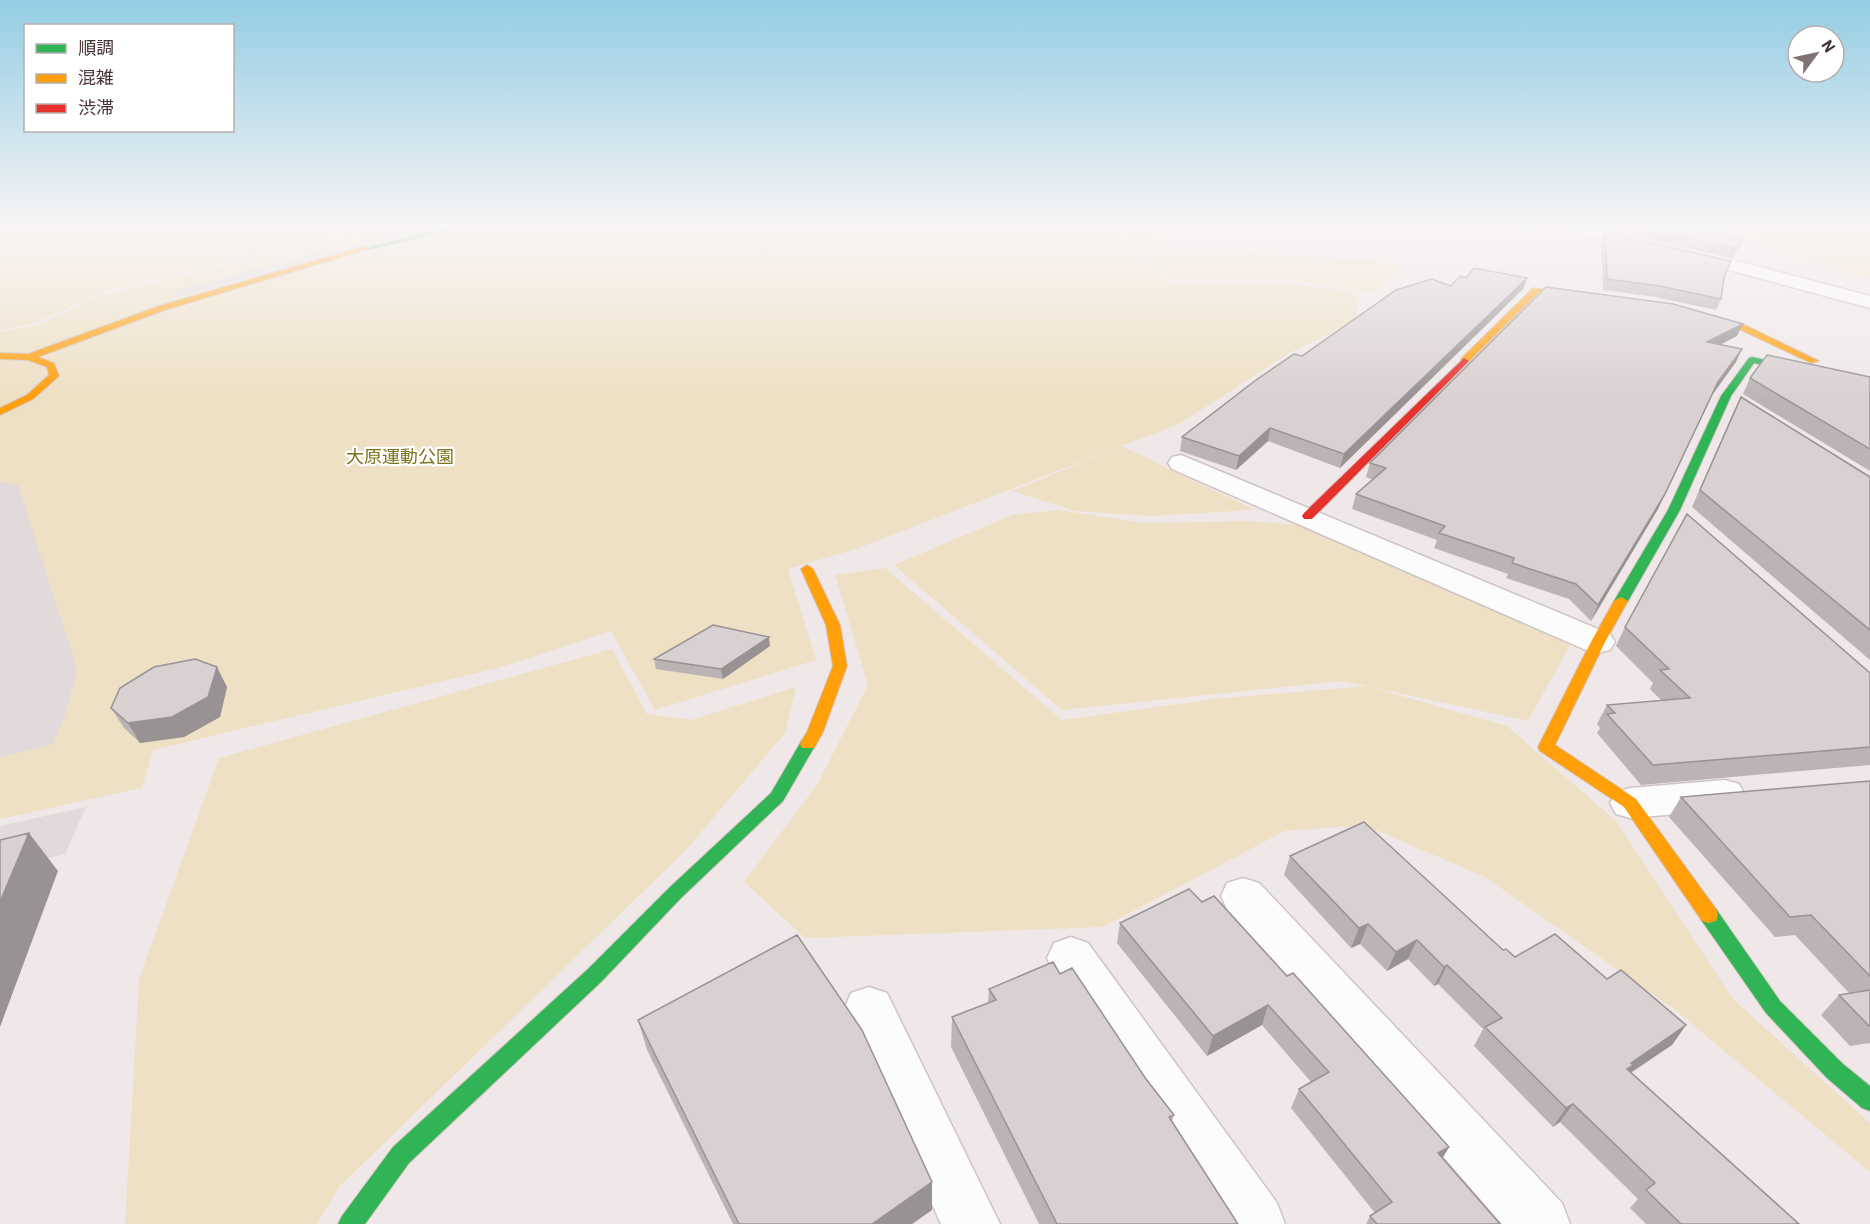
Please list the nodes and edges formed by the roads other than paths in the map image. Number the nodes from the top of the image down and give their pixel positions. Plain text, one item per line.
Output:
1 (241, 285) edge
2 (1807, 285) edge
3 (1606, 300) edge
4 (1870, 302) edge
5 (1688, 312) edge
6 (0, 356) edge
7 (29, 357) junction
8 (1864, 385) edge
9 (0, 412) edge
10 (1180, 463) dead end
11 (1308, 516) junction
12 (807, 569) dead end
13 (1598, 642) junction
14 (1756, 792) edge
15 (1630, 803) junction
16 (1243, 896) dead end
17 (1071, 958) dead end
18 (869, 1009) dead end
19 (1870, 1100) edge
20 (350, 1224) edge
21 (971, 1224) edge
22 (1256, 1224) edge
23 (1541, 1224) edge

1 - 7 street
2 - 4 street
3 - 11 street
5 - 8 street
6 - 7 street
7 - 9 street
8 - 13 street
10 - 11 street
11 - 13 street
12 - 20 street
13 - 15 street
14 - 15 street
15 - 19 street
16 - 23 street
17 - 22 street
18 - 21 street

